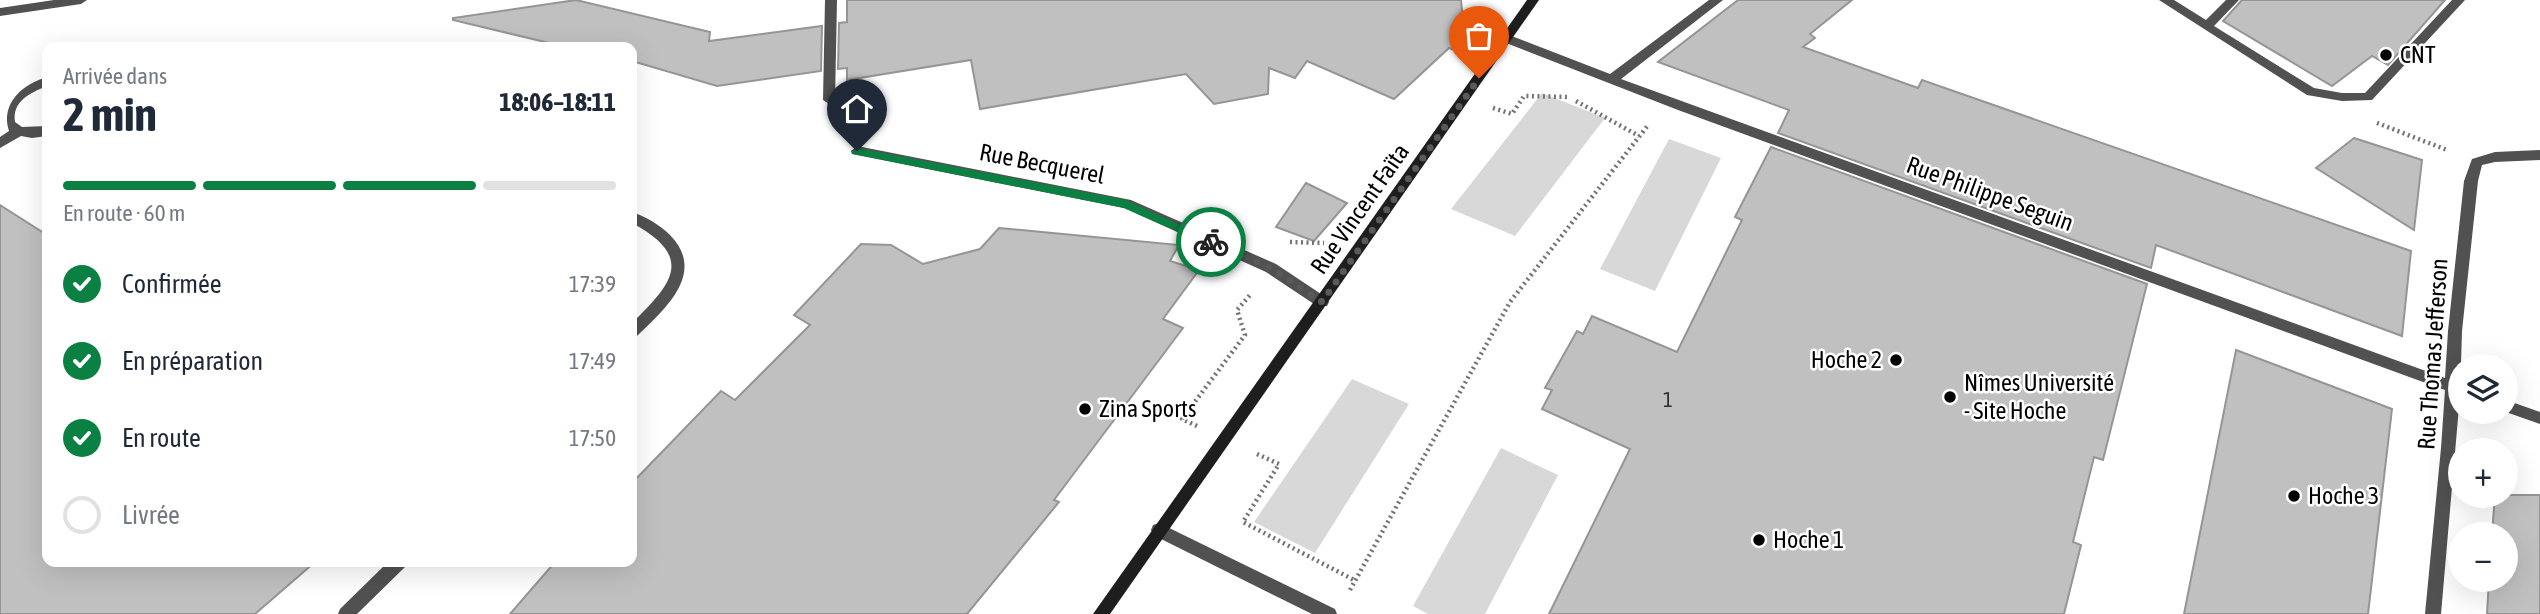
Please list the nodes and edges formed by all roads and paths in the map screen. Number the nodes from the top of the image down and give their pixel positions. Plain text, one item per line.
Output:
1 (81, 0) edge
2 (831, 0) edge
3 (1533, 0) edge
4 (1717, 0) edge
5 (2165, 0) edge
6 (2233, 0) edge
7 (2459, 0) edge
8 (0, 12) edge
9 (2208, 25) junction
10 (1505, 38) junction
11 (1611, 80) junction
12 (42, 83) edge
13 (829, 100) dead end
14 (1665, 101) junction
15 (6, 103) edge
16 (1489, 107) dead end
17 (42, 132) edge
18 (16, 133) junction
19 (2400, 133) dead end
20 (1639, 136) junction
21 (0, 143) edge
22 (2429, 143) dead end
23 (857, 151) dead end
24 (2540, 155) edge
25 (637, 220) edge
26 (1258, 285) dead end
27 (1322, 302) junction
28 (637, 327) edge
29 (2455, 354) edge
30 (2448, 384) edge
31 (2518, 410) edge
32 (2540, 418) edge
33 (2452, 424) edge
34 (1203, 429) dead end
35 (1257, 454) dead end
36 (1159, 530) junction
37 (394, 567) edge
38 (1356, 581) junction
39 (1349, 591) dead end
40 (346, 614) edge
41 (1101, 614) edge
42 (1329, 614) edge
43 (2433, 614) edge

1 - 8 street
2 - 13 street
3 - 10 main road, Rue Vincent Faïta
4 - 11 street
5 - 9 street
6 - 9 street
7 - 9 street
10 - 11 street, Rue Philippe Seguin
10 - 27 main road, Rue Vincent Faïta
11 - 14 street, Rue Philippe Seguin
12 - 15 street
14 - 20 path
14 - 30 street, Rue Philippe Seguin
15 - 18 street
16 - 20 path
17 - 18 street
18 - 21 street
19 - 22 path
20 - 38 path
23 - 27 street, Rue Becquerel
24 - 29 street, Rue Thomas Jefferson
25 - 28 street
26 - 34 path
27 - 36 main road, Rue Vincent Faïta
31 - 32 street
33 - 43 street, Rue Thomas Jefferson
35 - 38 path
36 - 41 main road, Rue Vincent Faïta
36 - 42 street
37 - 40 street
38 - 39 path

